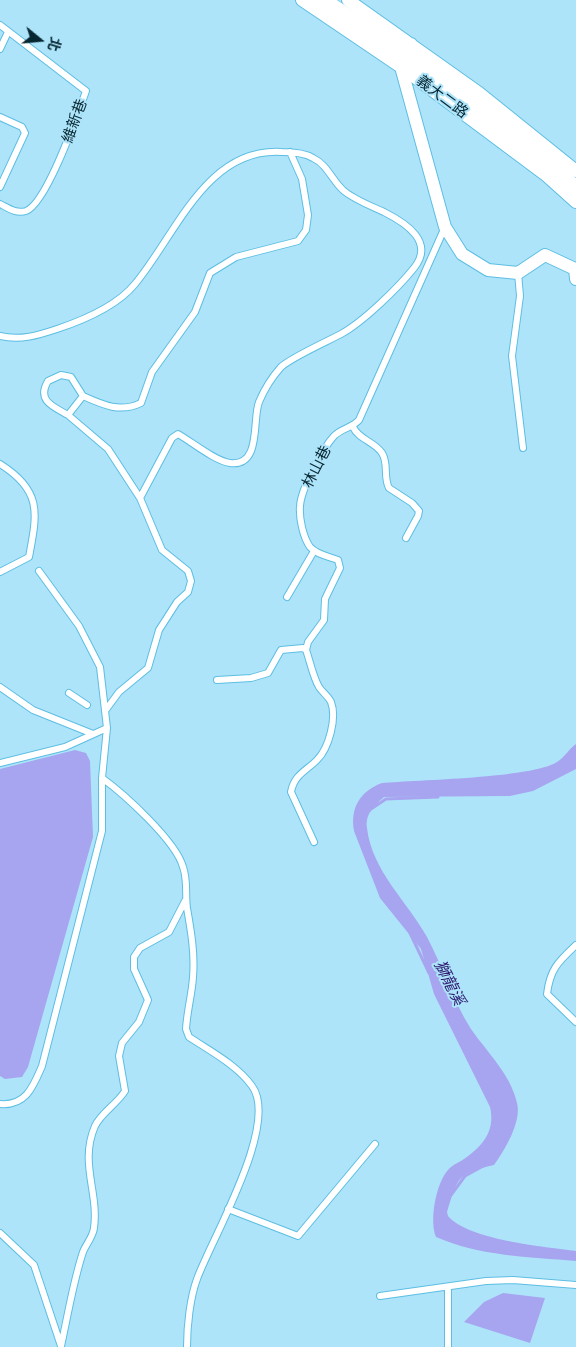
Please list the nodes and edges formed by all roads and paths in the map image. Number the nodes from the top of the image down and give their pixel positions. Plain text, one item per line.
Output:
1 (302, 0) edge
2 (320, 0) edge
3 (347, 8) edge
4 (0, 24) edge
5 (8, 32) junction
6 (0, 49) edge
7 (406, 56) junction
8 (0, 117) edge
9 (290, 152) junction
10 (576, 171) edge
11 (0, 187) edge
12 (576, 190) edge
13 (576, 202) edge
14 (0, 204) edge
15 (444, 227) junction
16 (518, 273) junction
17 (576, 279) edge
18 (0, 336) edge
19 (83, 396) junction
20 (68, 415) junction
21 (353, 427) junction
22 (523, 448) dead end
23 (0, 464) edge
24 (140, 498) junction
25 (406, 538) dead end
26 (314, 551) junction
27 (39, 571) dead end
28 (0, 572) edge
29 (287, 597) dead end
30 (306, 650) junction
31 (217, 680) dead end
32 (0, 687) edge
33 (69, 693) dead end
34 (88, 706) dead end
35 (105, 711) junction
36 (106, 728) junction
37 (93, 734) junction
38 (0, 763) edge
39 (102, 778) junction
40 (314, 842) dead end
41 (186, 900) junction
42 (576, 946) edge
43 (576, 1022) edge
44 (0, 1104) edge
45 (375, 1144) dead end
46 (228, 1208) junction
47 (0, 1234) edge
48 (576, 1285) edge
49 (448, 1288) junction
50 (380, 1296) dead end
51 (61, 1346) edge
52 (187, 1347) edge
53 (448, 1347) edge

1 - 3 street, 義大二路
2 - 3 street, 義大二路
3 - 7 street, 義大二路
4 - 5 lane, 維新巷
5 - 6 lane
5 - 14 lane, 維新巷
7 - 10 street, 義大二路
7 - 12 street, 義大二路
7 - 13 street, 義大二路
7 - 15 street
8 - 11 lane
9 - 18 lane
9 - 19 lane
9 - 24 lane
15 - 16 street
15 - 21 lane
16 - 17 street
16 - 22 lane
19 - 20 lane
19 - 20 lane
20 - 24 lane
21 - 25 lane
21 - 26 lane, 林山巷
23 - 28 lane
24 - 35 lane
26 - 29 lane
26 - 30 lane
27 - 35 lane
30 - 31 lane
30 - 40 lane
32 - 37 lane
33 - 34 lane
35 - 36 lane
36 - 37 lane
36 - 39 lane
37 - 38 lane
39 - 41 lane
39 - 44 lane
41 - 46 lane
41 - 51 lane
42 - 43 lane
45 - 46 lane
46 - 52 lane
47 - 51 lane
48 - 49 lane
49 - 50 lane
49 - 53 lane

